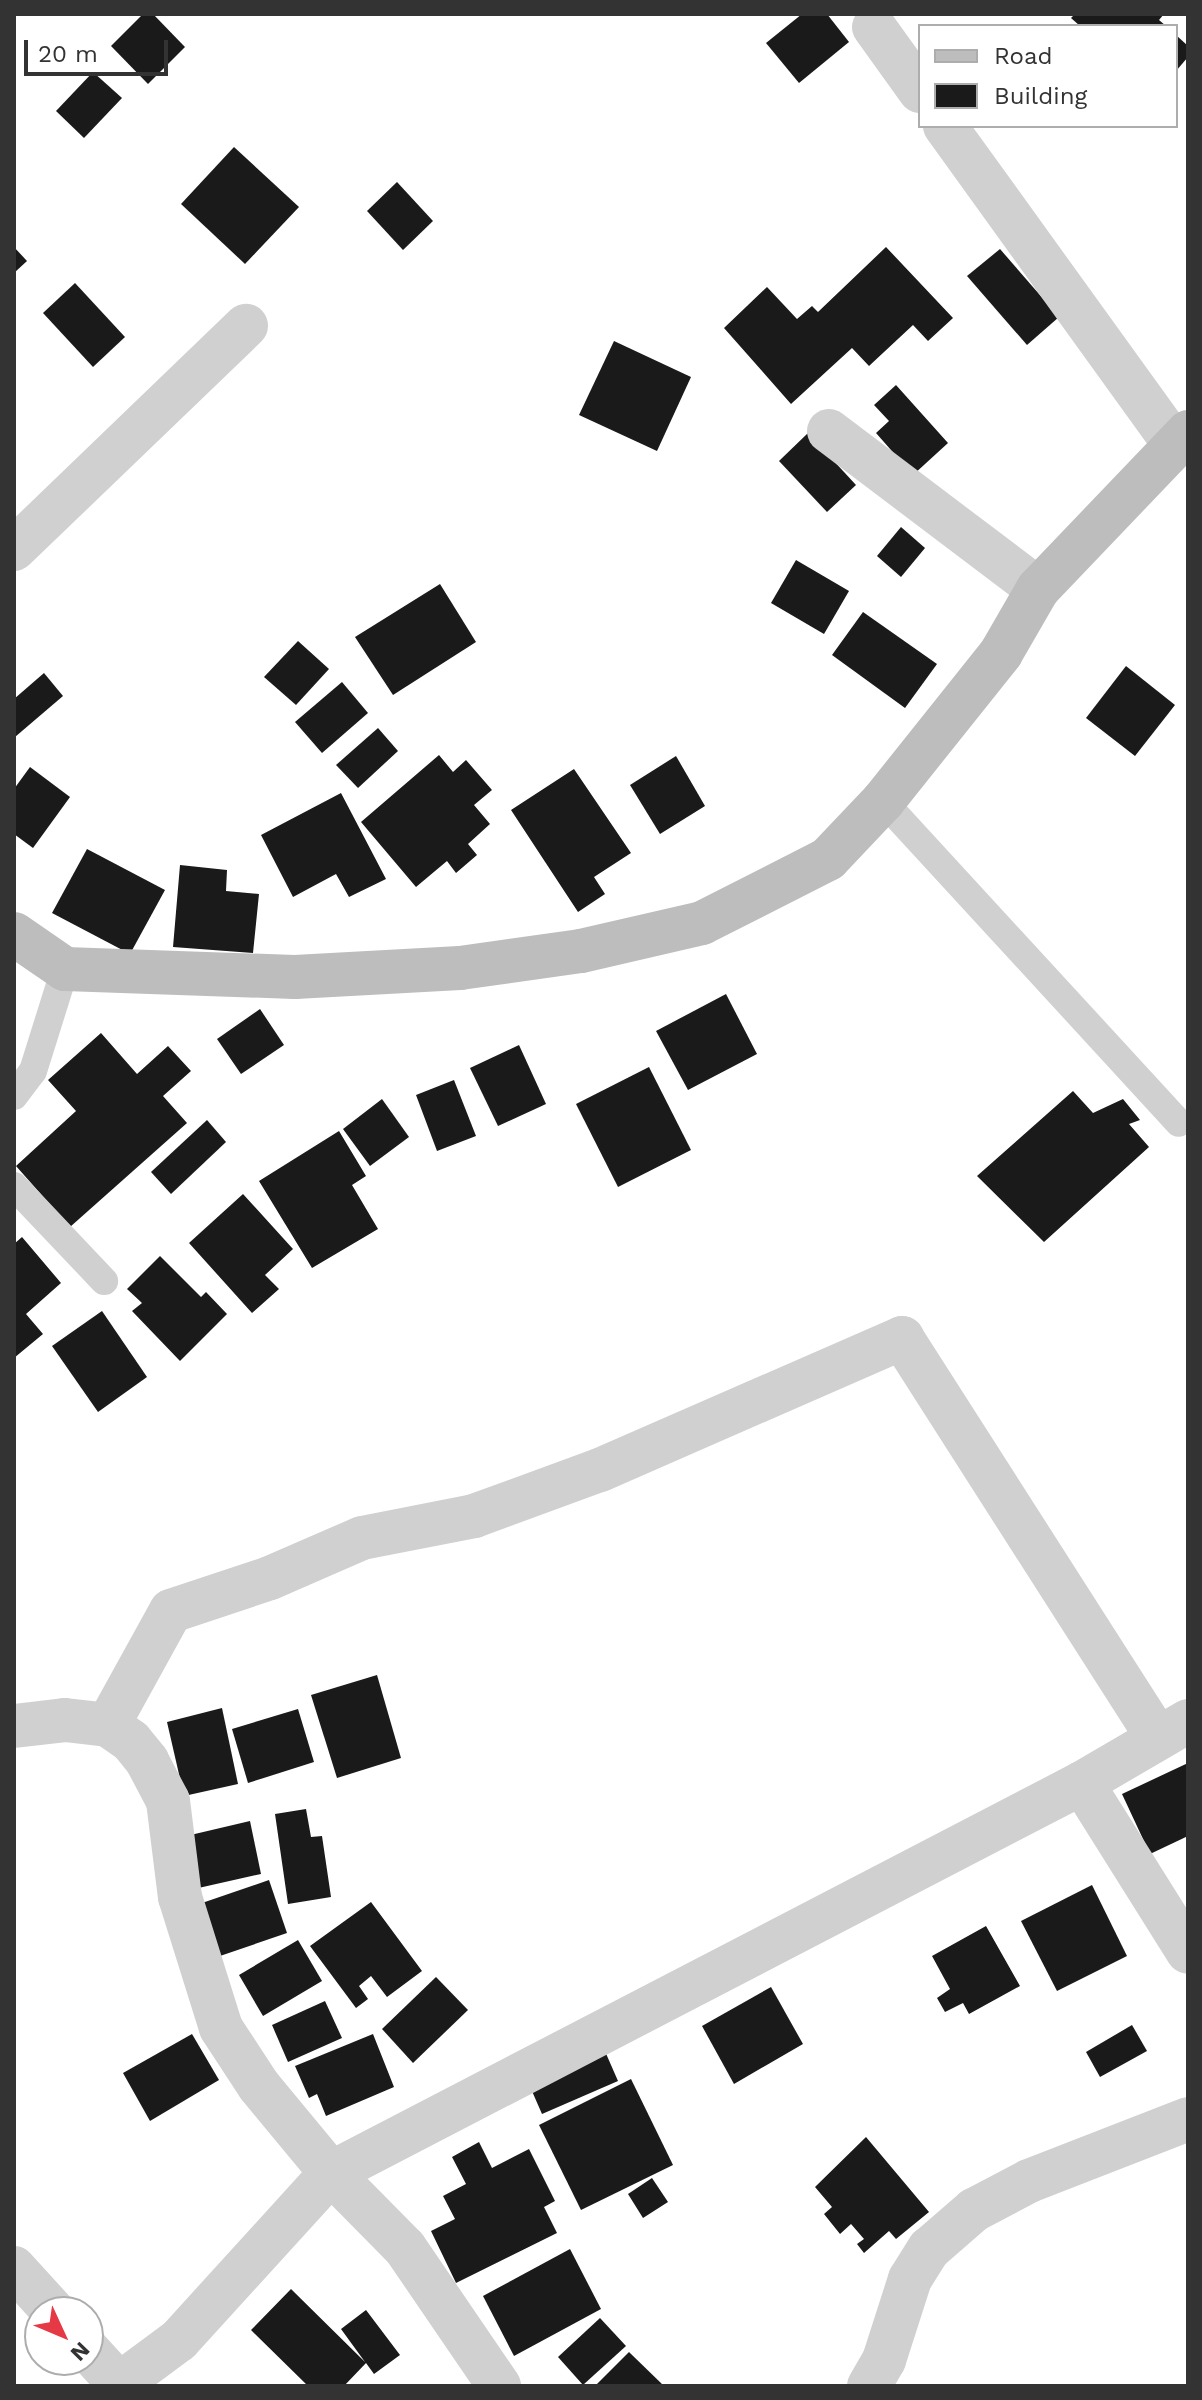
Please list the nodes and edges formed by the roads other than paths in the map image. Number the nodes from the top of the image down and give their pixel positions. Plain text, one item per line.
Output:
1 (874, 27) dead end
2 (918, 88) edge
3 (947, 128) edge
4 (246, 326) dead end
5 (829, 431) dead end
6 (1181, 438) edge
7 (14, 549) edge
8 (1038, 589) junction
9 (883, 801) junction
10 (14, 934) edge
11 (65, 969) junction
12 (14, 1096) edge
13 (1179, 1123) dead end
14 (14, 1186) edge
15 (104, 1281) dead end
16 (108, 1725) junction
17 (14, 1726) edge
18 (1173, 1730) edge
19 (1082, 1783) junction
20 (1188, 1952) edge
21 (1188, 2119) edge
22 (331, 2173) junction
23 (14, 2268) edge
24 (39, 2296) edge
25 (104, 2369) edge
26 (118, 2385) edge
27 (499, 2386) edge
28 (869, 2386) edge

1 - 2 street
3 - 6 street
4 - 7 street
5 - 8 street
6 - 8 main road
8 - 9 main road
9 - 11 main road
9 - 13 lane
10 - 11 main road
11 - 12 lane
14 - 15 lane
16 - 17 street
16 - 18 street
16 - 22 street
18 - 19 street
19 - 20 street
19 - 22 street
21 - 28 street
22 - 26 street
22 - 27 street
23 - 24 street
25 - 26 street

